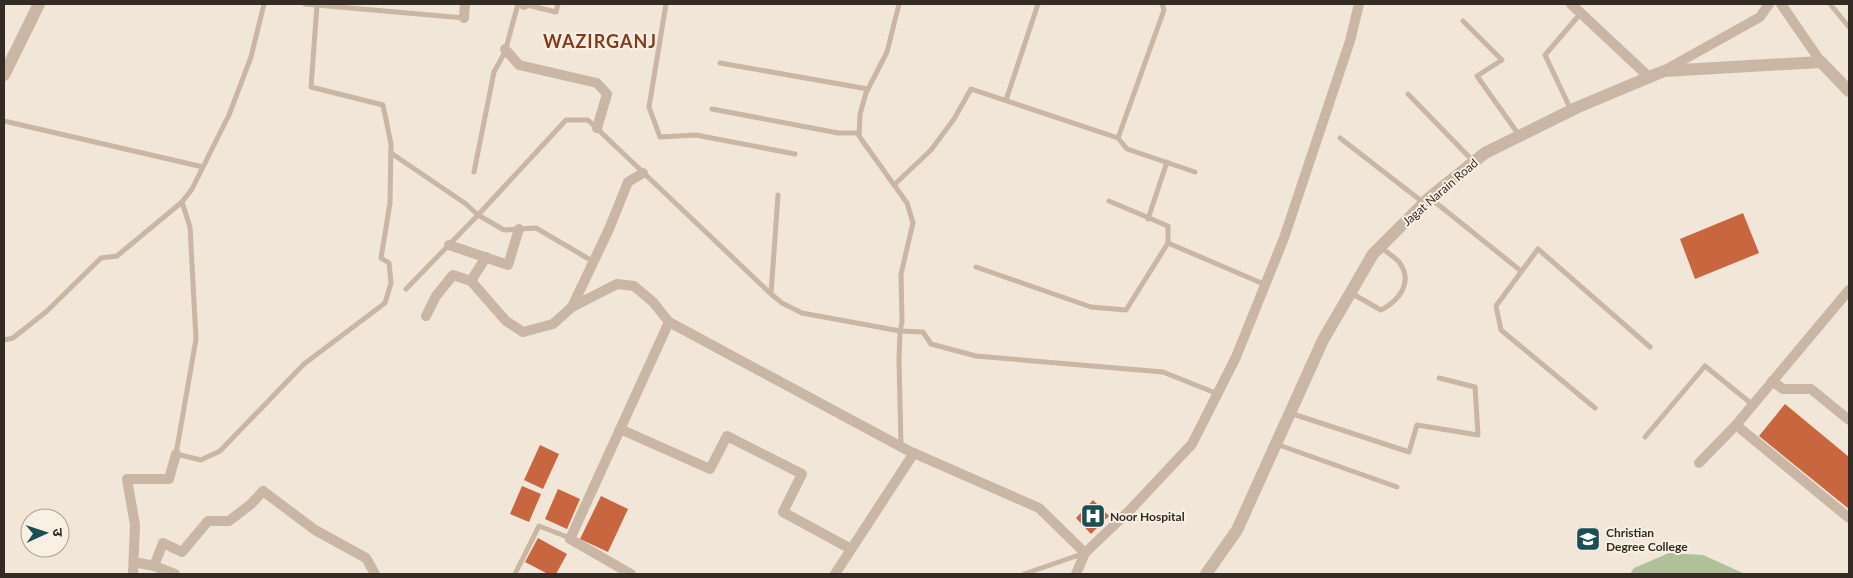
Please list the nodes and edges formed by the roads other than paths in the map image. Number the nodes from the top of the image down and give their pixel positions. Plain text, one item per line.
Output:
1 (39, 4) edge
2 (264, 4) edge
3 (305, 4) edge
4 (465, 4) edge
5 (521, 4) edge
6 (558, 4) edge
7 (666, 4) edge
8 (898, 4) edge
9 (1038, 4) edge
10 (1162, 4) edge
11 (1359, 4) edge
12 (1571, 4) edge
13 (1769, 4) edge
14 (1781, 4) edge
15 (1830, 4) edge
16 (317, 5) edge
17 (1581, 13) junction
18 (464, 18) joint
19 (1463, 21) dead end
20 (1849, 27) edge
21 (506, 49) junction
22 (1820, 62) junction
23 (720, 63) dead end
24 (1664, 70) junction
25 (4, 75) edge
26 (1649, 77) junction
27 (868, 89) junction
28 (1849, 91) edge
29 (1408, 94) dead end
30 (1006, 100) junction
31 (712, 109) dead end
32 (1571, 110) junction
33 (4, 121) edge
34 (597, 128) junction
35 (859, 133) junction
36 (1520, 136) junction
37 (1118, 138) junction
38 (1340, 138) dead end
39 (390, 153) junction
40 (795, 154) dead end
41 (1167, 162) junction
42 (1474, 162) junction
43 (203, 167) junction
44 (474, 172) dead end
45 (643, 172) junction
46 (1195, 172) dead end
47 (894, 185) junction
48 (778, 195) dead end
49 (1109, 201) dead end
50 (1427, 201) junction
51 (182, 202) junction
52 (478, 215) junction
53 (1148, 219) junction
54 (519, 229) junction
55 (1168, 243) junction
56 (449, 245) junction
57 (1380, 247) junction
58 (486, 257) junction
59 (594, 262) junction
60 (976, 267) dead end
61 (1522, 271) junction
62 (471, 281) junction
63 (1266, 284) junction
64 (406, 289) dead end
65 (1849, 290) edge
66 (1350, 293) junction
67 (772, 294) junction
68 (572, 308) junction
69 (426, 316) dead end
70 (668, 322) junction
71 (900, 331) junction
72 (4, 340) edge
73 (1650, 347) dead end
74 (1439, 378) dead end
75 (1772, 381) junction
76 (1218, 394) junction
77 (1753, 404) junction
78 (1594, 408) dead end
79 (1290, 413) junction
80 (1849, 420) edge
81 (1736, 425) junction
82 (620, 429) junction
83 (1645, 437) dead end
84 (1275, 444) junction
85 (901, 447) junction
86 (914, 453) junction
87 (176, 454) junction
88 (1699, 463) dead end
89 (1397, 487) dead end
90 (1849, 518) edge
91 (570, 539) junction
92 (851, 549) junction
93 (1085, 553) junction
94 (134, 562) junction
95 (154, 566) junction
96 (133, 574) edge
97 (175, 574) edge
98 (376, 574) edge
99 (515, 574) edge
100 (631, 574) edge
101 (834, 574) edge
102 (1024, 574) edge
103 (1076, 574) edge
104 (1206, 574) edge

1 - 25 street
2 - 43 lane
3 - 16 lane
4 - 18 street
5 - 6 lane
5 - 21 lane
7 - 40 lane
8 - 27 lane
9 - 30 lane
10 - 37 lane
11 - 63 street
12 - 17 street
13 - 24 street
14 - 22 street
15 - 20 lane
16 - 18 lane
16 - 39 lane
17 - 26 street
17 - 32 lane
19 - 36 lane
21 - 34 street
21 - 44 lane
22 - 24 street, Jagat Narain Road
22 - 28 street
23 - 27 lane
24 - 26 street, Jagat Narain Road
26 - 32 street, Jagat Narain Road
27 - 35 lane
29 - 42 lane
30 - 37 lane
30 - 47 lane
31 - 35 lane
32 - 36 street, Jagat Narain Road
33 - 43 lane
34 - 45 lane
34 - 52 lane
35 - 47 lane
36 - 42 street, Jagat Narain Road
37 - 41 lane
38 - 50 lane
39 - 52 lane
39 - 87 lane
41 - 46 lane
41 - 53 lane
42 - 50 street, Jagat Narain Road
43 - 51 lane
45 - 59 street
45 - 67 lane
47 - 71 lane
48 - 67 lane
49 - 53 lane
50 - 57 street, Jagat Narain Road
50 - 61 lane
51 - 72 lane
51 - 87 lane
52 - 54 lane
52 - 56 lane
53 - 55 lane
54 - 58 street
54 - 59 lane
55 - 60 lane
55 - 63 lane
56 - 58 street
56 - 64 lane
57 - 66 street, Jagat Narain Road
57 - 66 lane
58 - 62 street
59 - 68 street
61 - 73 lane
61 - 78 lane
62 - 68 street
62 - 69 street
63 - 76 street
65 - 75 street
66 - 79 street, Jagat Narain Road
67 - 71 lane
68 - 70 street
70 - 82 street
70 - 85 street
71 - 76 lane
71 - 85 lane
74 - 79 lane
75 - 77 street
75 - 80 street
76 - 93 street
77 - 81 street
77 - 83 lane
79 - 84 street, Jagat Narain Road
81 - 88 street
81 - 90 street
82 - 91 street
82 - 92 street
84 - 89 lane
84 - 104 street, Jagat Narain Road
85 - 86 street
86 - 92 street
86 - 93 street
87 - 94 street
91 - 99 lane
91 - 100 street
92 - 101 street
93 - 102 lane
93 - 103 street
94 - 95 street
94 - 96 street
95 - 97 street
95 - 98 street

